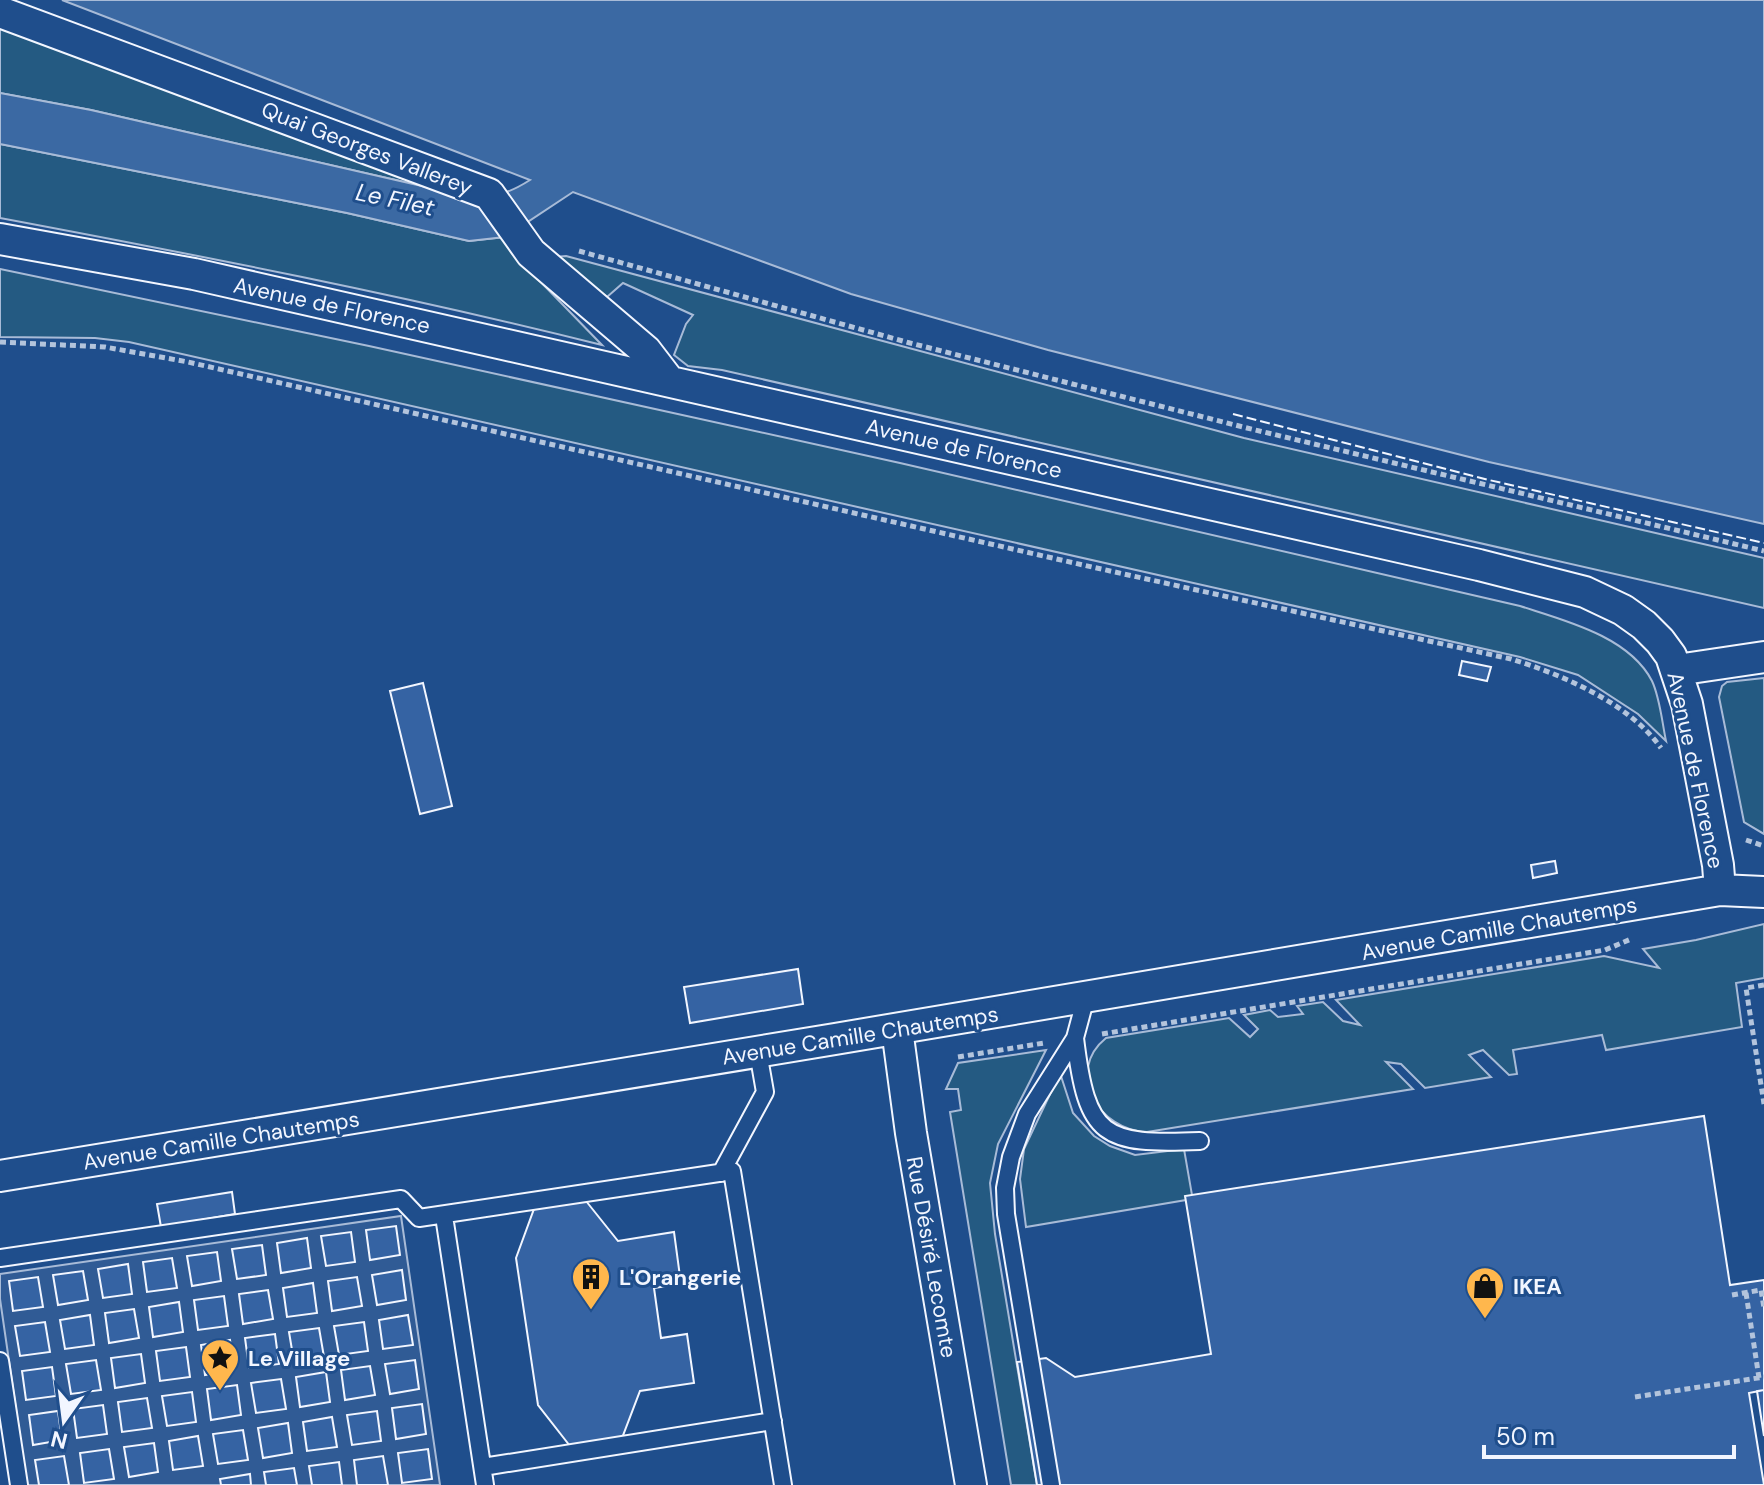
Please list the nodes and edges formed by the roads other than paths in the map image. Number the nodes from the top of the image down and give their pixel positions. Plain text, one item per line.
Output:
1 (0, 12) edge
2 (0, 239) edge
3 (669, 381) junction
4 (1764, 657) edge
5 (1677, 670) junction
6 (1764, 873) edge
7 (1720, 890) junction
8 (1764, 892) edge
9 (1086, 997) junction
10 (897, 1029) junction
11 (1075, 1038) junction
12 (758, 1052) junction
13 (1200, 1141) dead end
14 (721, 1173) junction
15 (0, 1176) edge
16 (444, 1216) junction
17 (0, 1258) edge
18 (0, 1361) edge
19 (773, 1421) junction
20 (483, 1467) junction
21 (19, 1485) edge
22 (485, 1485) edge
23 (783, 1485) edge
24 (971, 1485) edge
25 (1051, 1485) edge

1 - 3 street, Quai Georges Vallerey
2 - 3 street, Avenue de Florence
3 - 5 street, Avenue de Florence
4 - 5 street
5 - 7 street, Avenue de Florence
6 - 7 street, Avenue Camille Chautemps
7 - 8 street, Avenue Camille Chautemps
7 - 9 street, Avenue Camille Chautemps
9 - 10 street, Avenue Camille Chautemps
9 - 11 lane
10 - 12 street, Avenue Camille Chautemps
10 - 24 street, Rue Désiré Lecomte
11 - 13 lane
11 - 25 lane
12 - 14 lane
12 - 15 street, Avenue Camille Chautemps
14 - 16 lane
14 - 19 lane
16 - 17 lane
16 - 20 lane
18 - 21 lane
19 - 20 lane
19 - 23 lane
20 - 22 lane

